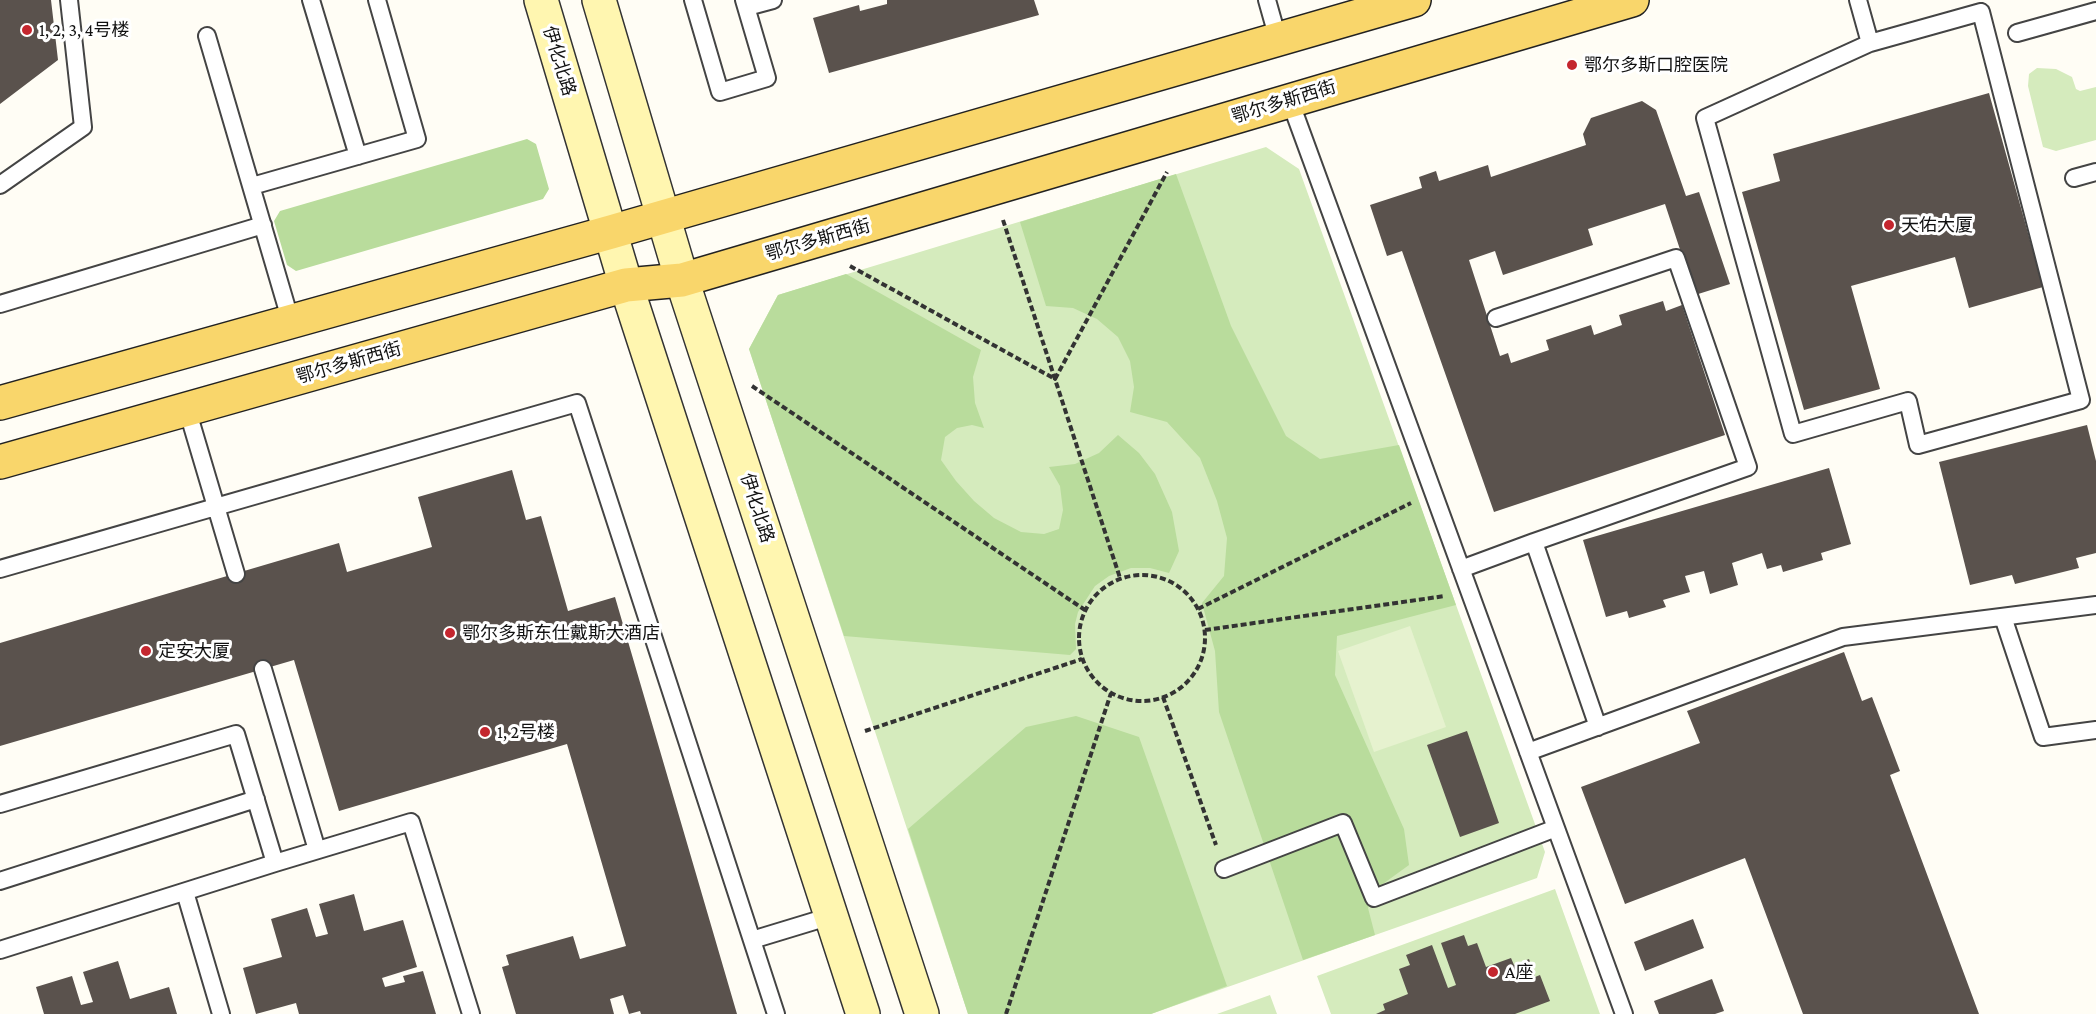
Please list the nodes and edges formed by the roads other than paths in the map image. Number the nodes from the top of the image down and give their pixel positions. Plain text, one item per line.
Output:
1 (69, 0) edge
2 (311, 0) edge
3 (377, 0) edge
4 (541, 0) edge
5 (599, 0) edge
6 (693, 0) edge
7 (773, 0) edge
8 (1267, 0) edge
9 (1414, 0) edge
10 (1632, 0) edge
11 (1858, 0) edge
12 (745, 4) edge
13 (2096, 11) edge
14 (2018, 33) dead end
15 (207, 36) dead end
16 (1278, 39) junction
17 (1870, 43) junction
18 (1290, 101) junction
19 (358, 156) junction
20 (2096, 172) edge
21 (2074, 178) dead end
22 (0, 185) edge
23 (252, 186) junction
24 (664, 215) junction
25 (263, 225) junction
26 (611, 232) junction
27 (682, 280) junction
28 (626, 285) junction
29 (0, 304) edge
30 (1496, 318) dead end
31 (291, 321) junction
32 (0, 403) edge
33 (187, 409) junction
34 (0, 462) edge
35 (216, 507) junction
36 (1534, 542) junction
37 (0, 569) edge
38 (1461, 569) junction
39 (236, 574) dead end
40 (2096, 605) edge
41 (2003, 617) junction
42 (263, 669) dead end
43 (1598, 727) junction
44 (2096, 730) edge
45 (1528, 752) junction
46 (255, 799) junction
47 (0, 804) edge
48 (1556, 828) junction
49 (317, 850) junction
50 (275, 863) junction
51 (1224, 869) road end
52 (0, 881) edge
53 (185, 892) junction
54 (831, 916) junction
55 (752, 940) junction
56 (0, 950) edge
57 (221, 1014) edge
58 (471, 1014) edge
59 (776, 1014) edge
60 (863, 1014) edge
61 (922, 1014) edge
62 (1624, 1014) edge

1 - 22 lane
2 - 19 lane
3 - 19 lane
4 - 26 street, 伊化北路
5 - 24 street, 伊化北路
6 - 12 lane
7 - 12 lane
8 - 16 lane
9 - 16 main road
10 - 18 main road, 鄂尔多斯西街
11 - 17 lane
13 - 14 lane
15 - 23 lane
16 - 24 main road
17 - 17 lane
18 - 27 main road, 鄂尔多斯西街
18 - 38 lane
19 - 23 lane
20 - 21 lane
23 - 25 lane
24 - 26 main road
24 - 27 street, 伊化北路
25 - 29 lane
25 - 31 lane
26 - 28 street, 伊化北路
26 - 31 main road
27 - 28 main road, 鄂尔多斯西街
27 - 61 street, 伊化北路
28 - 33 main road, 鄂尔多斯西街
28 - 54 street, 伊化北路
30 - 36 lane
31 - 32 main road
33 - 34 main road, 鄂尔多斯西街
33 - 35 lane
35 - 37 lane
35 - 39 lane
35 - 55 lane
36 - 38 lane
36 - 43 lane
38 - 45 lane
40 - 41 lane
41 - 43 lane
41 - 44 lane
42 - 49 lane
43 - 45 lane
45 - 48 lane
46 - 47 lane
46 - 50 lane
46 - 52 lane
48 - 51 lane
48 - 62 lane
49 - 50 lane
49 - 58 lane
50 - 53 lane
53 - 56 lane
53 - 57 lane
54 - 55 lane
54 - 60 street, 伊化北路
55 - 59 lane

